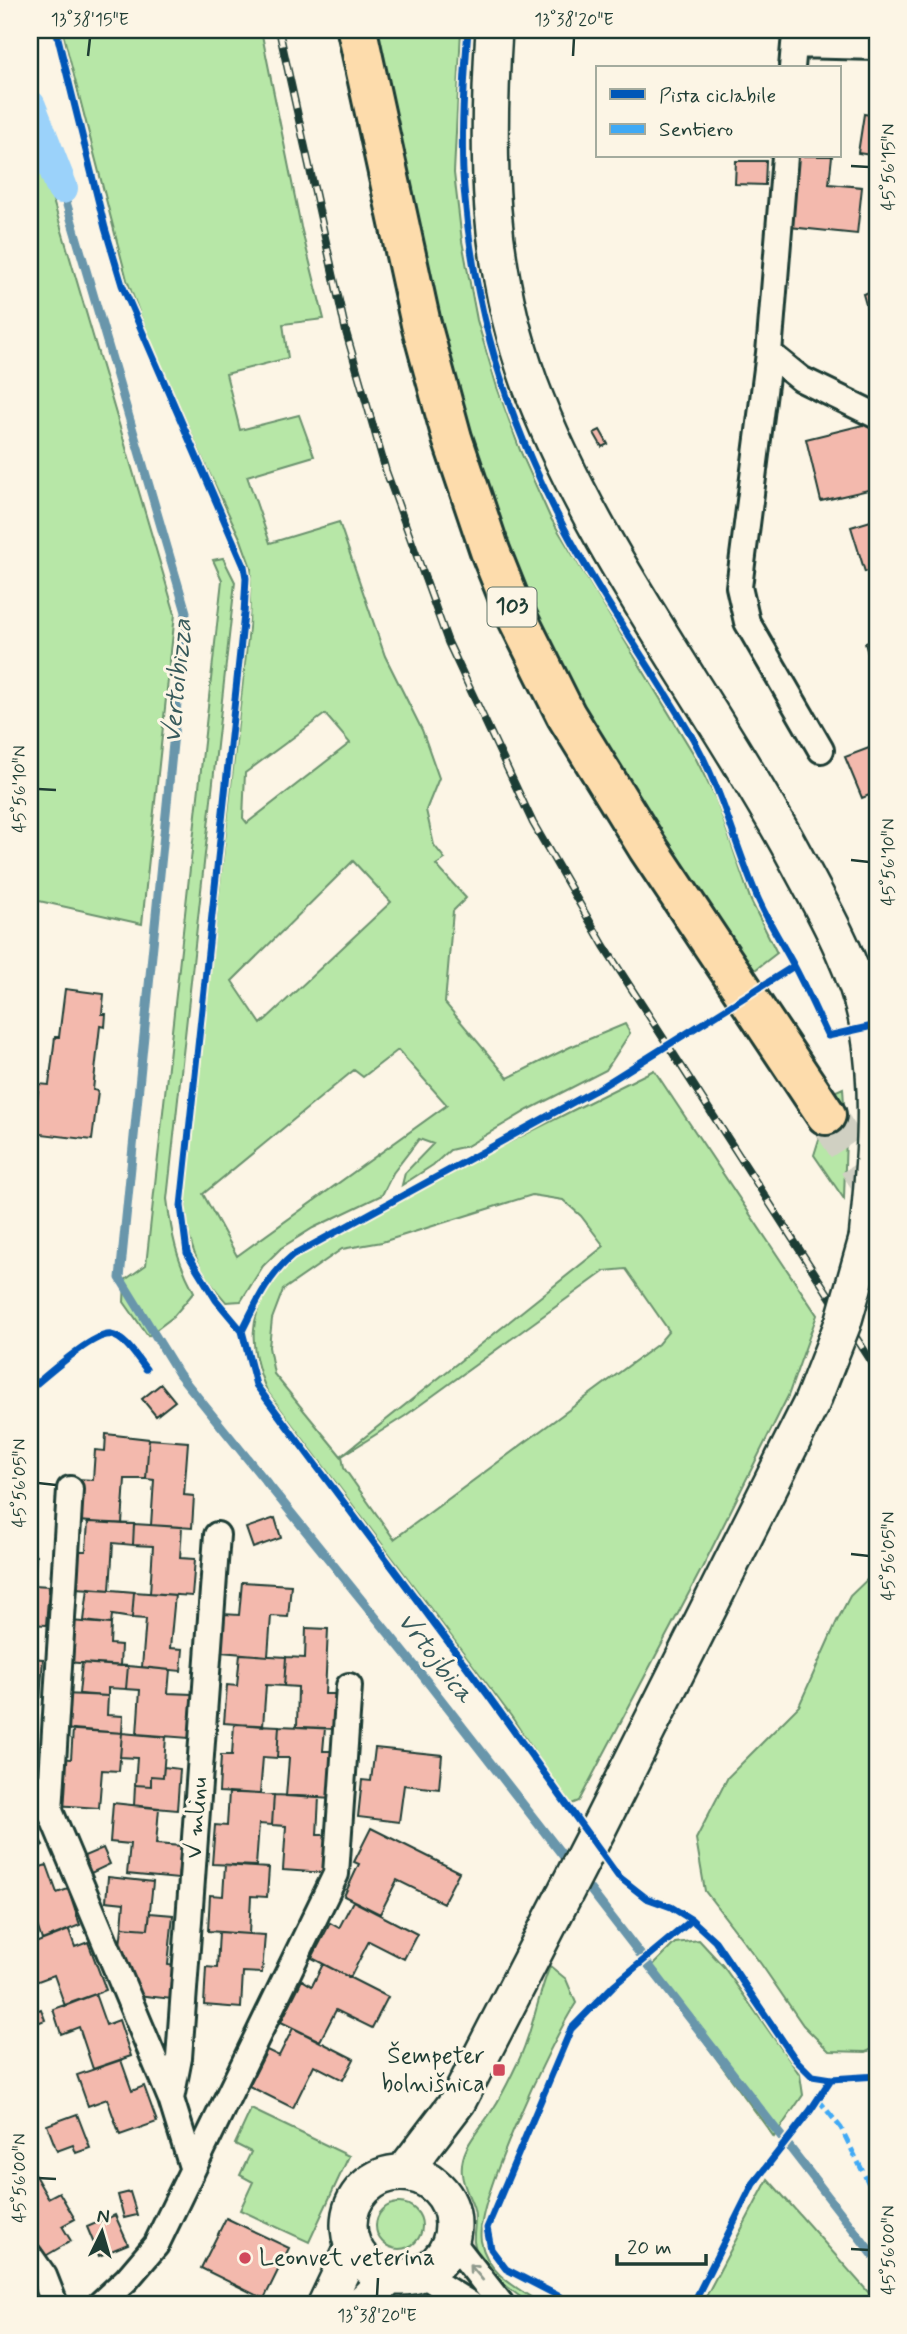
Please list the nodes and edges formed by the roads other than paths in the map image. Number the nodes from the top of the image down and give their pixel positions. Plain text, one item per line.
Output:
1 (357, 30) edge
2 (494, 30) edge
3 (877, 47) edge
4 (794, 48) edge
5 (785, 158) edge
6 (769, 353) junction
7 (877, 416) edge
8 (821, 750) dead end
9 (877, 1080) edge
10 (826, 1115) tunnel mouth
11 (70, 1489) dead end
12 (217, 1535) dead end
13 (349, 1686) dead end
14 (30, 1782) edge
15 (50, 1811) junction
16 (171, 2099) junction
17 (457, 2101) junction
18 (192, 2167) junction
19 (403, 2173) junction
20 (441, 2192) junction
21 (451, 2239) junction
22 (353, 2247) junction
23 (30, 2256) edge
24 (405, 2275) junction
25 (55, 2304) edge
26 (100, 2304) edge
27 (326, 2304) edge
28 (362, 2304) edge
29 (470, 2304) edge
30 (500, 2304) edge

1 - 10 main road, 103
2 - 9 street
3 - 4 street
5 - 6 street
6 - 7 street
6 - 8 street
9 - 17 street, bridge
11 - 15 street, V mlinu
12 - 16 street, V mlinu
13 - 18 street
14 - 15 street, V mlinu
15 - 16 street, V mlinu
16 - 18 street, V mlinu
17 - 19 street
17 - 20 street
18 - 26 street
19 - 20 street
19 - 22 street
20 - 21 street
21 - 24 street
30 -> 21 street
22 - 24 street
22 - 27 street
23 - 25 street
24 - 28 street
24 - 29 street

